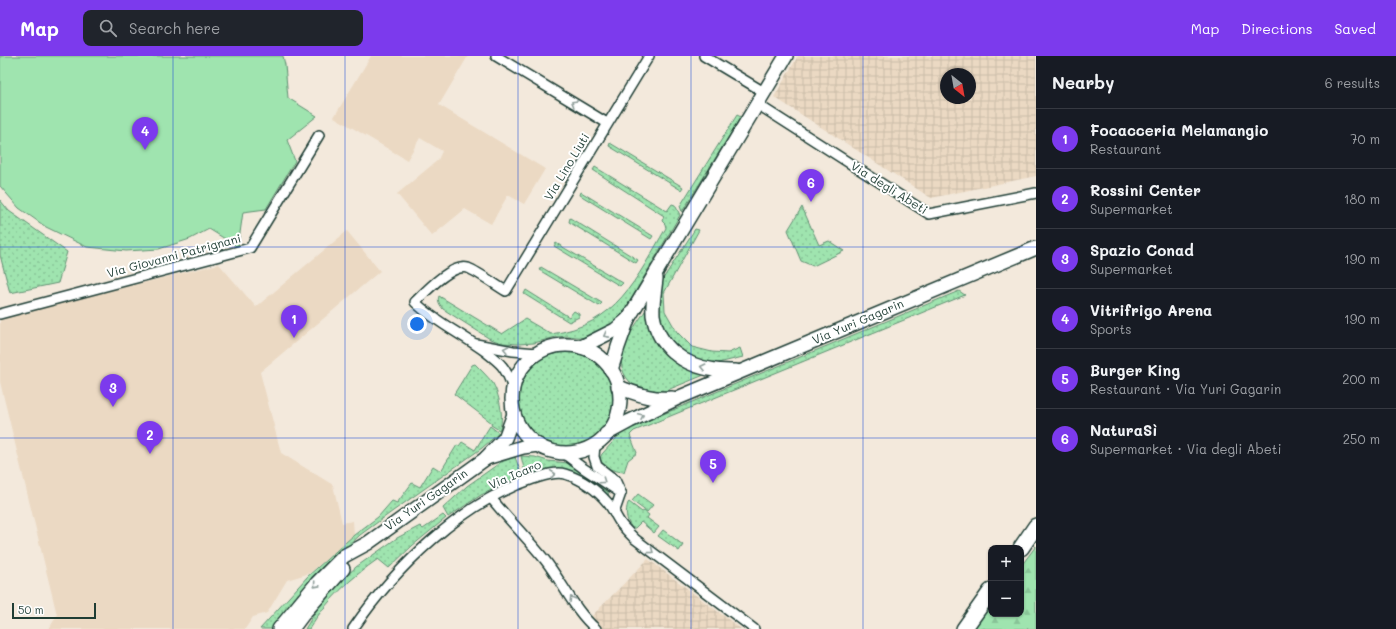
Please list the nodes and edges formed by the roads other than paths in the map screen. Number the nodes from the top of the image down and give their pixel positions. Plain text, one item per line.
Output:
1 (496, 56) edge
2 (649, 56) edge
3 (704, 56) edge
4 (786, 56) edge
5 (764, 92) junction
6 (757, 104) junction
7 (608, 123) junction
8 (319, 136) dead end
9 (1036, 193) edge
10 (1036, 248) edge
11 (658, 270) junction
12 (0, 314) edge
13 (628, 319) junction
14 (474, 343) junction
15 (581, 347) junction
16 (537, 353) junction
17 (612, 370) junction
18 (741, 371) junction
19 (618, 387) junction
20 (513, 388) junction
21 (680, 397) junction
22 (514, 414) junction
23 (606, 434) junction
24 (596, 444) junction
25 (538, 445) junction
26 (563, 453) junction
27 (484, 459) junction
28 (621, 493) junction
29 (491, 498) junction
30 (614, 513) junction
31 (1036, 526) edge
32 (368, 543) junction
33 (1023, 545) edge
34 (988, 595) edge
35 (304, 613) junction
36 (279, 629) edge
37 (292, 629) edge
38 (299, 629) edge
39 (353, 629) edge
40 (596, 629) edge
41 (754, 629) edge
42 (964, 629) edge

7 -> 1 street
2 - 7 street, Via Lino Liuti
3 - 5 street
4 - 5 main road
5 - 6 main road
6 - 9 street, Via degli Abeti
6 - 11 main road
7 - 14 street, Via Lino Liuti
8 - 12 street, Via Giovanni Patrignani
10 - 18 main road, Via Yuri Gagarin
11 - 13 main road
18 -> 11 main road
13 -> 15 main road
13 - 17 main road
16 -> 14 street
14 - 20 street
15 - 16 main road, Via Yuri Gagarin
15 - 17 main road, Via Yuri Gagarin
16 - 20 main road, Via Yuri Gagarin
17 - 19 main road, Via Yuri Gagarin
18 - 21 main road, Via Yuri Gagarin
19 - 21 main road, Via Yuri Gagarin
19 - 23 main road, Via Yuri Gagarin
20 - 22 main road, Via Yuri Gagarin
23 -> 21 main road, Via Yuri Gagarin
22 - 25 main road, Via Yuri Gagarin
22 - 27 main road, Via Yuri Gagarin
23 - 24 main road, Via Yuri Gagarin
24 - 26 main road, Via Yuri Gagarin
24 - 28 street
25 - 26 main road, Via Yuri Gagarin
25 - 27 main road, Via Yuri Gagarin
26 -> 28 street
27 - 32 main road, Via Yuri Gagarin
28 - 30 street
29 -> 30 street, Via Icaro
29 - 39 street, Via Icaro
40 -> 29 street
30 -> 41 street, Via Icaro
31 - 33 main road
32 - 35 main road, Via Yuri Gagarin
32 -> 36 main road, Via Yuri Gagarin
34 - 42 main road
35 - 37 main road, Via Yuri Gagarin
35 - 38 street, Via Yuri Gagarin

